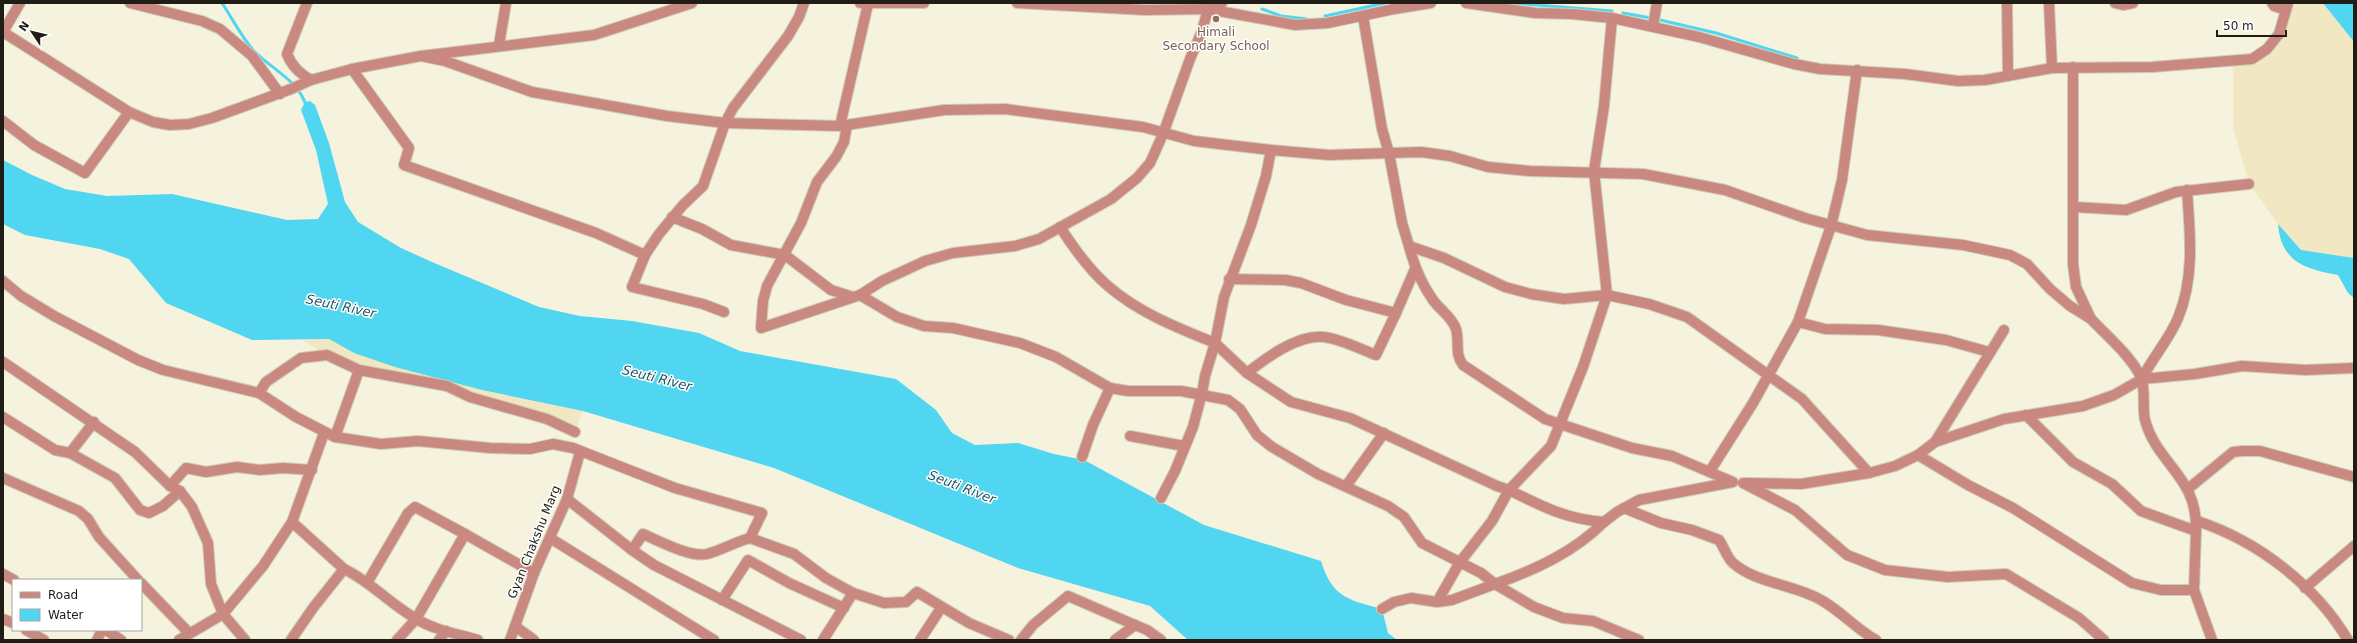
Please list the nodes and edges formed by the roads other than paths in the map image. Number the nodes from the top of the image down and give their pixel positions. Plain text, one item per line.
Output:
1 (20, 3) edge
2 (130, 3) edge
3 (307, 3) edge
4 (506, 3) edge
5 (692, 3) edge
6 (804, 3) edge
7 (864, 3) edge
8 (886, 3) edge
9 (924, 3) edge
10 (1016, 3) edge
11 (1222, 3) edge
12 (1431, 3) edge
13 (1466, 3) edge
14 (1657, 3) edge
15 (2007, 3) edge
16 (2049, 3) edge
17 (2115, 3) edge
18 (2133, 3) edge
19 (2272, 3) edge
20 (1107, 5) edge
21 (2287, 7) edge
22 (1208, 9) junction
23 (1363, 16) junction
24 (1612, 18) junction
25 (1653, 26) junction
26 (3, 32) edge
27 (499, 46) junction
28 (422, 56) junction
29 (2072, 67) junction
30 (2052, 68) junction
31 (352, 69) junction
32 (1857, 70) junction
33 (2008, 76) junction
34 (306, 82) junction
35 (280, 94) junction
36 (129, 112) junction
37 (3, 121) edge
38 (725, 123) junction
39 (844, 125) junction
40 (1163, 134) junction
41 (1271, 150) junction
42 (1389, 153) junction
43 (1594, 171) junction
44 (2249, 184) dead end
45 (2187, 190) junction
46 (2074, 207) junction
47 (672, 216) junction
48 (1831, 226) junction
49 (1060, 227) junction
50 (1409, 246) junction
51 (644, 255) junction
52 (786, 255) junction
53 (1415, 269) junction
54 (1229, 279) junction
55 (3, 281) edge
56 (1607, 295) junction
57 (857, 296) junction
58 (724, 312) dead end
59 (1396, 314) junction
60 (2091, 319) junction
61 (1798, 322) junction
62 (2004, 330) dead end
63 (1215, 343) junction
64 (1989, 352) junction
65 (3, 362) edge
66 (2354, 368) edge
67 (359, 370) junction
68 (1247, 373) junction
69 (1769, 374) junction
70 (2142, 379) junction
71 (1110, 388) junction
72 (259, 393) junction
73 (1202, 394) junction
74 (2026, 414) junction
75 (3, 417) edge
76 (94, 422) junction
77 (1560, 426) junction
78 (575, 432) dead end
79 (1384, 432) junction
80 (324, 433) junction
81 (1130, 436) dead end
82 (335, 437) junction
83 (1935, 442) junction
84 (1184, 446) junction
85 (580, 452) junction
86 (70, 453) junction
87 (1918, 455) junction
88 (1082, 457) dead end
89 (312, 470) junction
90 (1710, 471) junction
91 (1869, 473) junction
92 (2354, 477) edge
93 (3, 478) edge
94 (1738, 483) junction
95 (170, 486) junction
96 (1346, 486) junction
97 (2189, 488) junction
98 (1509, 490) junction
99 (180, 491) junction
100 (1161, 498) dead end
101 (567, 499) junction
102 (1624, 508) junction
103 (292, 522) junction
104 (1604, 522) junction
105 (2196, 526) junction
106 (465, 534) junction
107 (550, 538) junction
108 (750, 538) junction
109 (2354, 546) edge
110 (632, 550) junction
111 (1460, 562) junction
112 (344, 569) junction
113 (534, 573) junction
114 (3, 574) edge
115 (12, 579) edge
116 (137, 579) edge
117 (367, 583) junction
118 (142, 584) edge
119 (1495, 584) junction
120 (2305, 588) junction
121 (2194, 590) junction
122 (853, 593) junction
123 (722, 600) junction
124 (1437, 602) junction
125 (844, 608) junction
126 (941, 608) junction
127 (1382, 609) dead end
128 (223, 614) junction
129 (416, 619) junction
130 (1135, 625) junction
131 (515, 626) junction
132 (28, 631) edge
133 (102, 631) edge
134 (108, 631) edge
135 (446, 631) junction
136 (189, 633) junction
137 (1159, 639) edge
138 (44, 640) edge
139 (97, 640) edge
140 (121, 640) edge
141 (179, 640) edge
142 (245, 640) edge
143 (291, 640) edge
144 (397, 640) edge
145 (439, 640) edge
146 (478, 640) edge
147 (510, 640) edge
148 (534, 640) edge
149 (714, 640) edge
150 (801, 640) edge
151 (823, 640) edge
152 (920, 640) edge
153 (1009, 640) edge
154 (1021, 640) edge
155 (1115, 640) edge
156 (1639, 640) edge
157 (1876, 640) edge
158 (2104, 640) edge
159 (2212, 640) edge
160 (2348, 640) edge

1 - 26 street
2 - 35 street
3 - 34 street
4 - 27 street
5 - 27 street
6 - 38 street
7 - 8 street
7 - 39 street
8 - 9 street
10 - 20 street
11 - 22 street
12 - 23 street
13 - 24 street
14 - 25 street
15 - 33 street
16 - 30 street
17 - 18 street
19 - 21 street
20 - 22 street
21 - 29 street
22 - 23 street
22 - 40 street
23 - 42 street
24 - 25 street
24 - 43 street
25 - 32 street
26 - 36 street
27 - 28 street
28 - 31 street
28 - 38 street
29 - 30 street
29 - 46 street
30 - 33 street
31 - 34 street
31 - 51 street
32 - 33 street
32 - 48 street
34 - 35 street
35 - 36 street
36 - 37 street
38 - 39 street
38 - 47 street
39 - 40 street
39 - 52 street
40 - 41 street
40 - 49 street
41 - 42 street
41 - 54 street
42 - 43 street
42 - 50 street
43 - 48 street
43 - 56 street
44 - 45 street
45 - 46 street
45 - 70 street
46 - 60 street
47 - 51 street
47 - 52 street
48 - 60 street
48 - 61 street
49 - 57 street
49 - 63 street
50 - 53 street
50 - 56 street
51 - 58 street
52 - 57 street
52 - 57 street
53 - 59 street
53 - 77 street
54 - 59 street
54 - 63 street
55 - 72 street
56 - 69 street
56 - 77 street
57 - 71 street
59 - 68 street
60 - 70 street
61 - 64 street
61 - 69 street
62 - 64 street
63 - 68 street
63 - 73 street
64 - 83 street
65 - 76 street
66 - 70 street
67 - 72 street
67 - 78 street
67 - 82 street
68 - 79 street
69 - 90 street
69 - 91 street
70 - 74 street
70 - 97 street
71 - 73 street
71 - 88 street
72 - 80 street
73 - 84 street
73 - 96 street
74 - 83 street
74 - 105 street
75 - 86 street
76 - 86 street
76 - 95 street
77 - 90 street
77 - 98 street
79 - 96 street
79 - 98 street
80 - 82 street
80 - 89 street
81 - 84 street
82 - 85 street
83 - 87 street
84 - 100 street
85 - 101 street, Gyan Chakshu Marg
85 - 108 street
86 - 99 street
87 - 91 street
87 - 121 street
89 - 95 street
89 - 103 street
90 - 94 street
91 - 94 street
92 - 97 street
93 - 116 street
94 - 102 street
94 - 158 street
95 - 99 street
96 - 111 street
97 - 105 street
98 - 104 street
98 - 111 street
99 - 128 street
101 - 107 street, Gyan Chakshu Marg
101 - 110 street
102 - 104 street
102 - 157 street
103 - 112 street
103 - 128 street
104 - 119 street
105 - 120 street
105 - 121 street
106 - 113 street
106 - 117 street
106 - 129 street
107 - 113 street, Gyan Chakshu Marg
107 - 149 street
108 - 110 street
108 - 122 street
109 - 120 street
110 - 123 street
111 - 119 street
111 - 124 street
112 - 117 street
112 - 143 street
113 - 131 street, Gyan Chakshu Marg
114 - 115 street
117 - 129 street
118 - 136 street
119 - 124 street
119 - 156 street
120 - 160 street
121 - 159 street
122 - 125 street
122 - 126 street
123 - 125 street
123 - 150 street
124 - 127 street
125 - 151 street
126 - 152 street
126 - 153 street
128 - 136 street
128 - 142 street
129 - 135 street
129 - 144 street
130 - 137 street
130 - 154 street
130 - 155 street
131 - 147 street, Gyan Chakshu Marg
131 - 148 street
132 - 138 street
133 - 139 street
134 - 140 street
135 - 145 street
135 - 146 street
136 - 141 street

